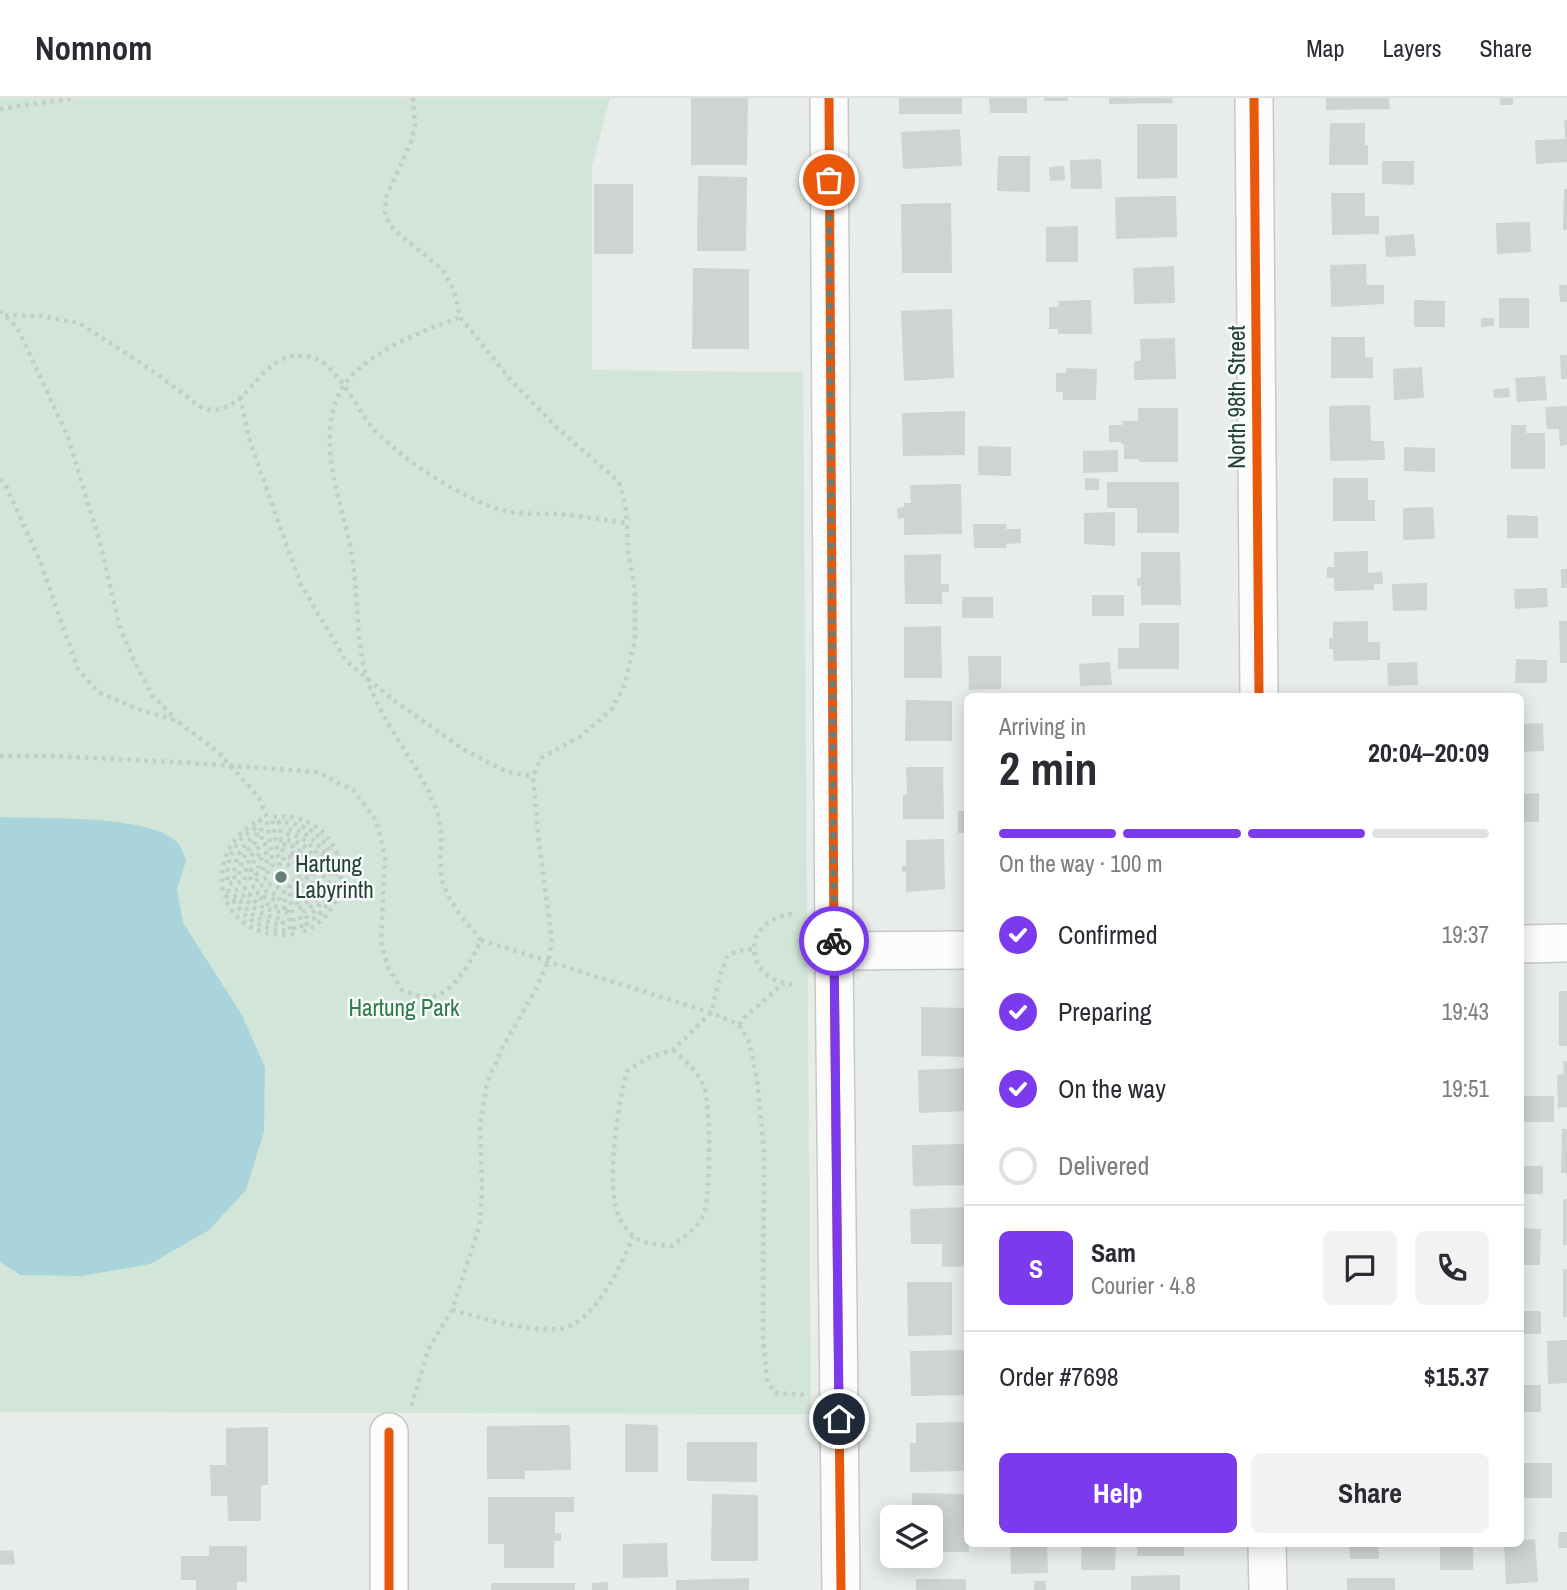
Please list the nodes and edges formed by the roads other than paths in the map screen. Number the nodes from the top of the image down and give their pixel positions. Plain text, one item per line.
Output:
1 (829, 98) edge
2 (1254, 98) edge
3 (1259, 693) edge
4 (1567, 943) edge
5 (1524, 944) edge
6 (964, 950) edge
7 (834, 951) junction
8 (389, 1432) road end
9 (1267, 1547) edge
10 (389, 1590) edge
11 (841, 1590) edge
12 (1268, 1590) edge

1 - 7 street
2 - 3 street, North 98th Street
4 - 5 street
6 - 7 street
7 - 11 street
8 - 10 street
9 - 12 street

